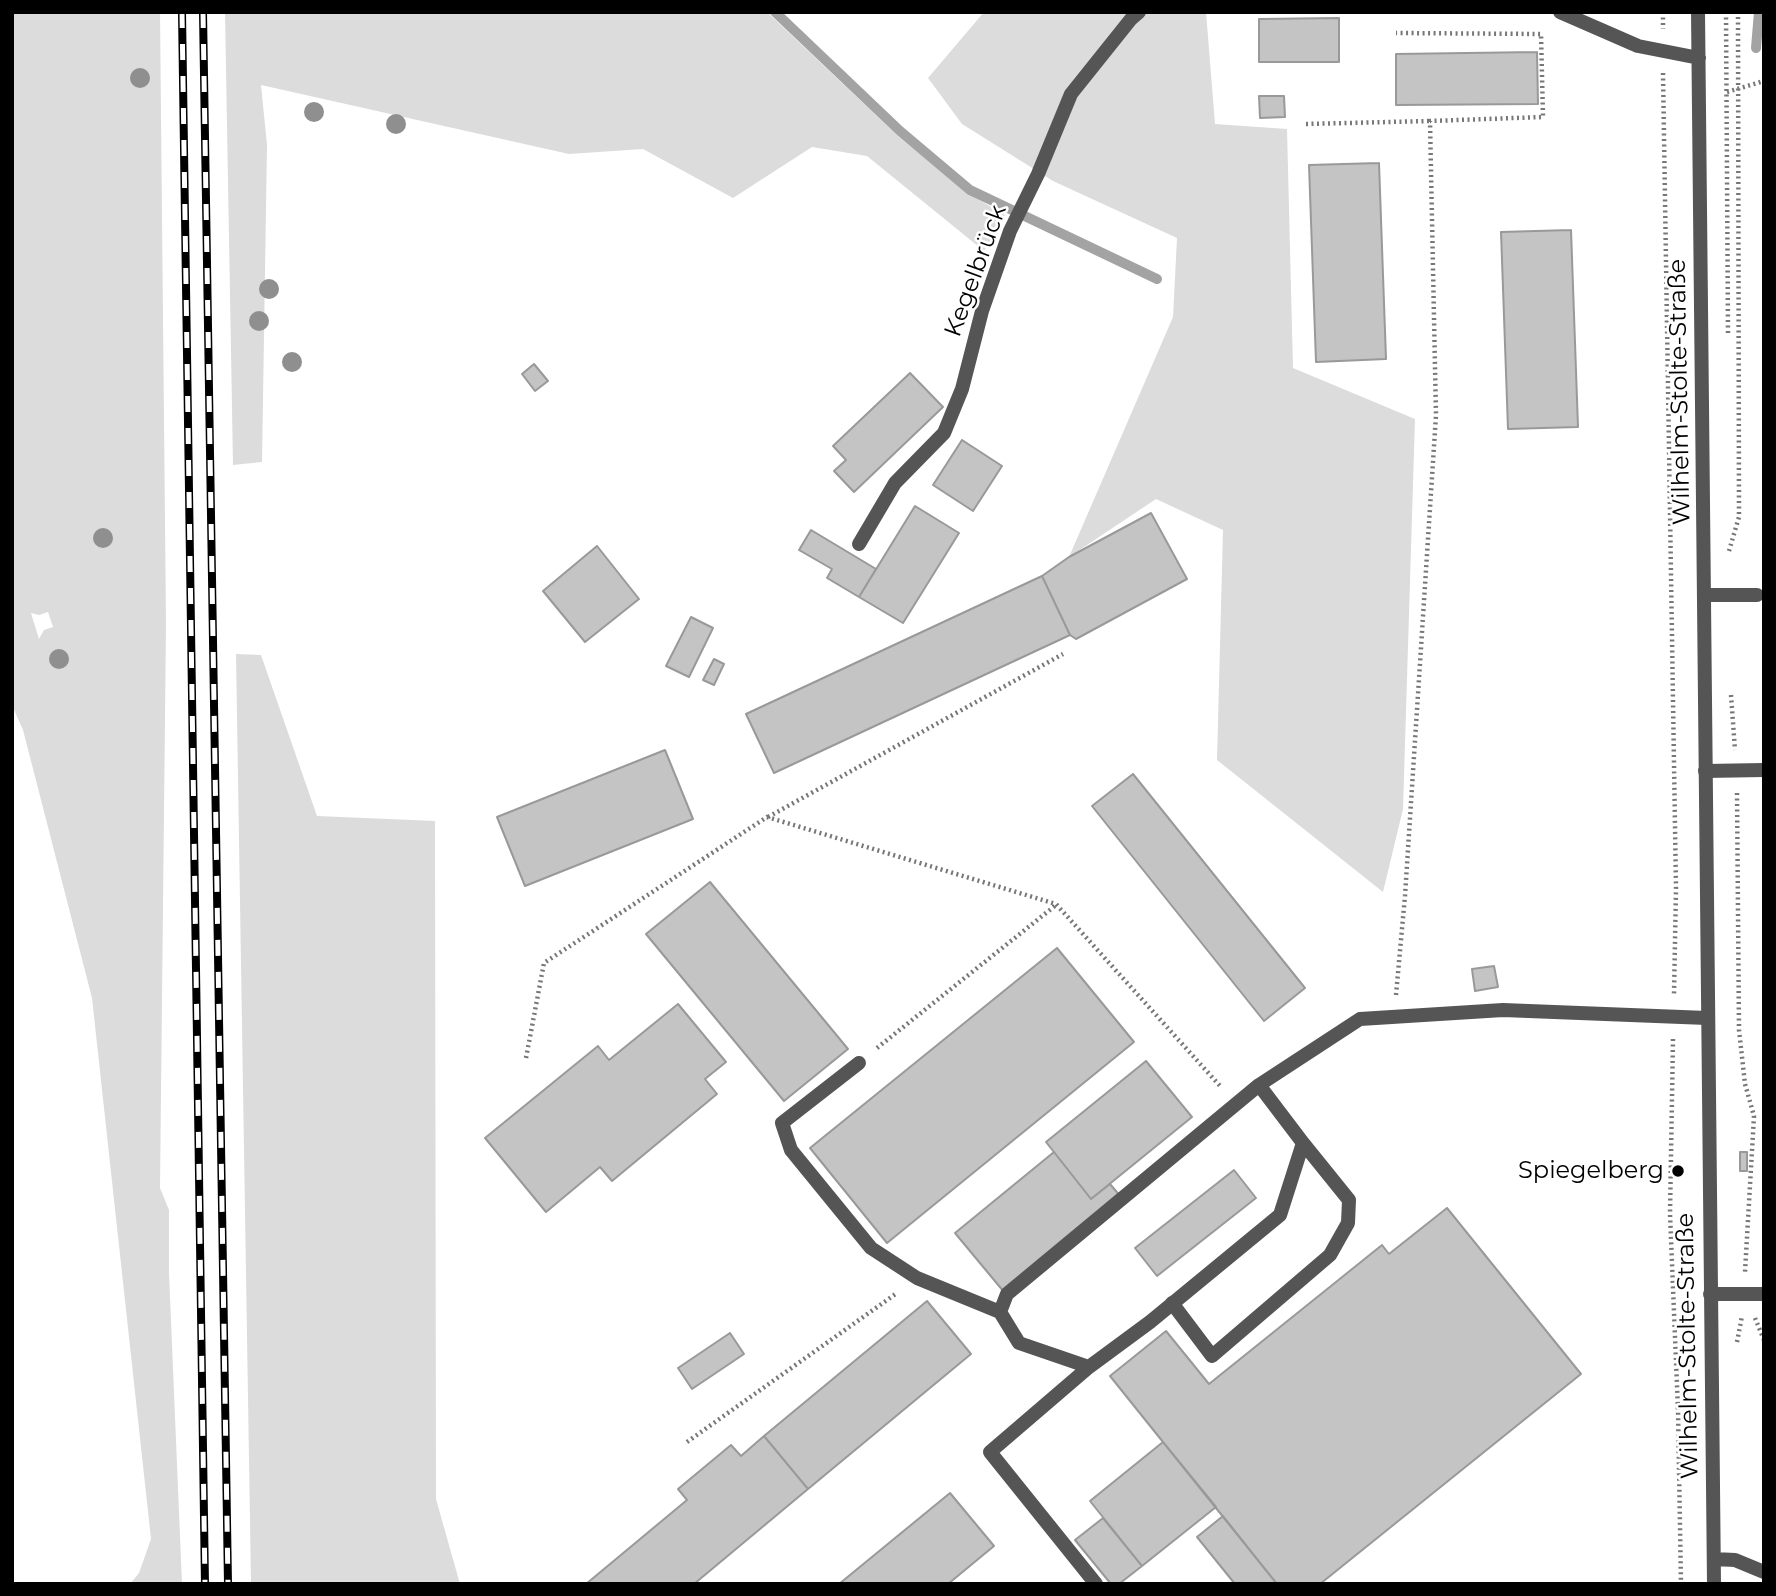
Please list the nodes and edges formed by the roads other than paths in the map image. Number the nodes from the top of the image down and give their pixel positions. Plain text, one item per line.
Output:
1 (1139, 12) edge
2 (1560, 12) edge
3 (1698, 12) edge
4 (1699, 58) junction
5 (859, 544) dead end
6 (1757, 594) dead end
7 (1705, 595) junction
8 (1705, 771) junction
9 (1764, 771) edge
10 (1707, 1018) junction
11 (859, 1063) road end
12 (1259, 1085) junction
13 (1303, 1143) junction
14 (1710, 1294) junction
15 (1764, 1294) edge
16 (1172, 1303) junction
17 (1000, 1312) junction
18 (1089, 1367) junction
19 (1714, 1559) junction
20 (1764, 1573) edge
21 (1096, 1584) edge
22 (1714, 1584) edge

1 - 5 street, Kegelbrück
2 - 4 street
3 - 4 street, Wilhelm-Stolte-Straße
4 - 7 street, Wilhelm-Stolte-Straße
6 - 7 street
7 - 8 street, Wilhelm-Stolte-Straße
8 - 9 street
8 - 10 street, Wilhelm-Stolte-Straße
10 - 12 street
10 - 14 street, Wilhelm-Stolte-Straße
11 - 17 street
12 - 13 street
12 - 17 street
13 - 16 street
13 - 16 street
14 - 15 street
14 - 19 street, Wilhelm-Stolte-Straße
16 - 18 street
17 - 18 street
18 - 21 street
19 - 20 street
19 - 22 street, Wilhelm-Stolte-Straße

